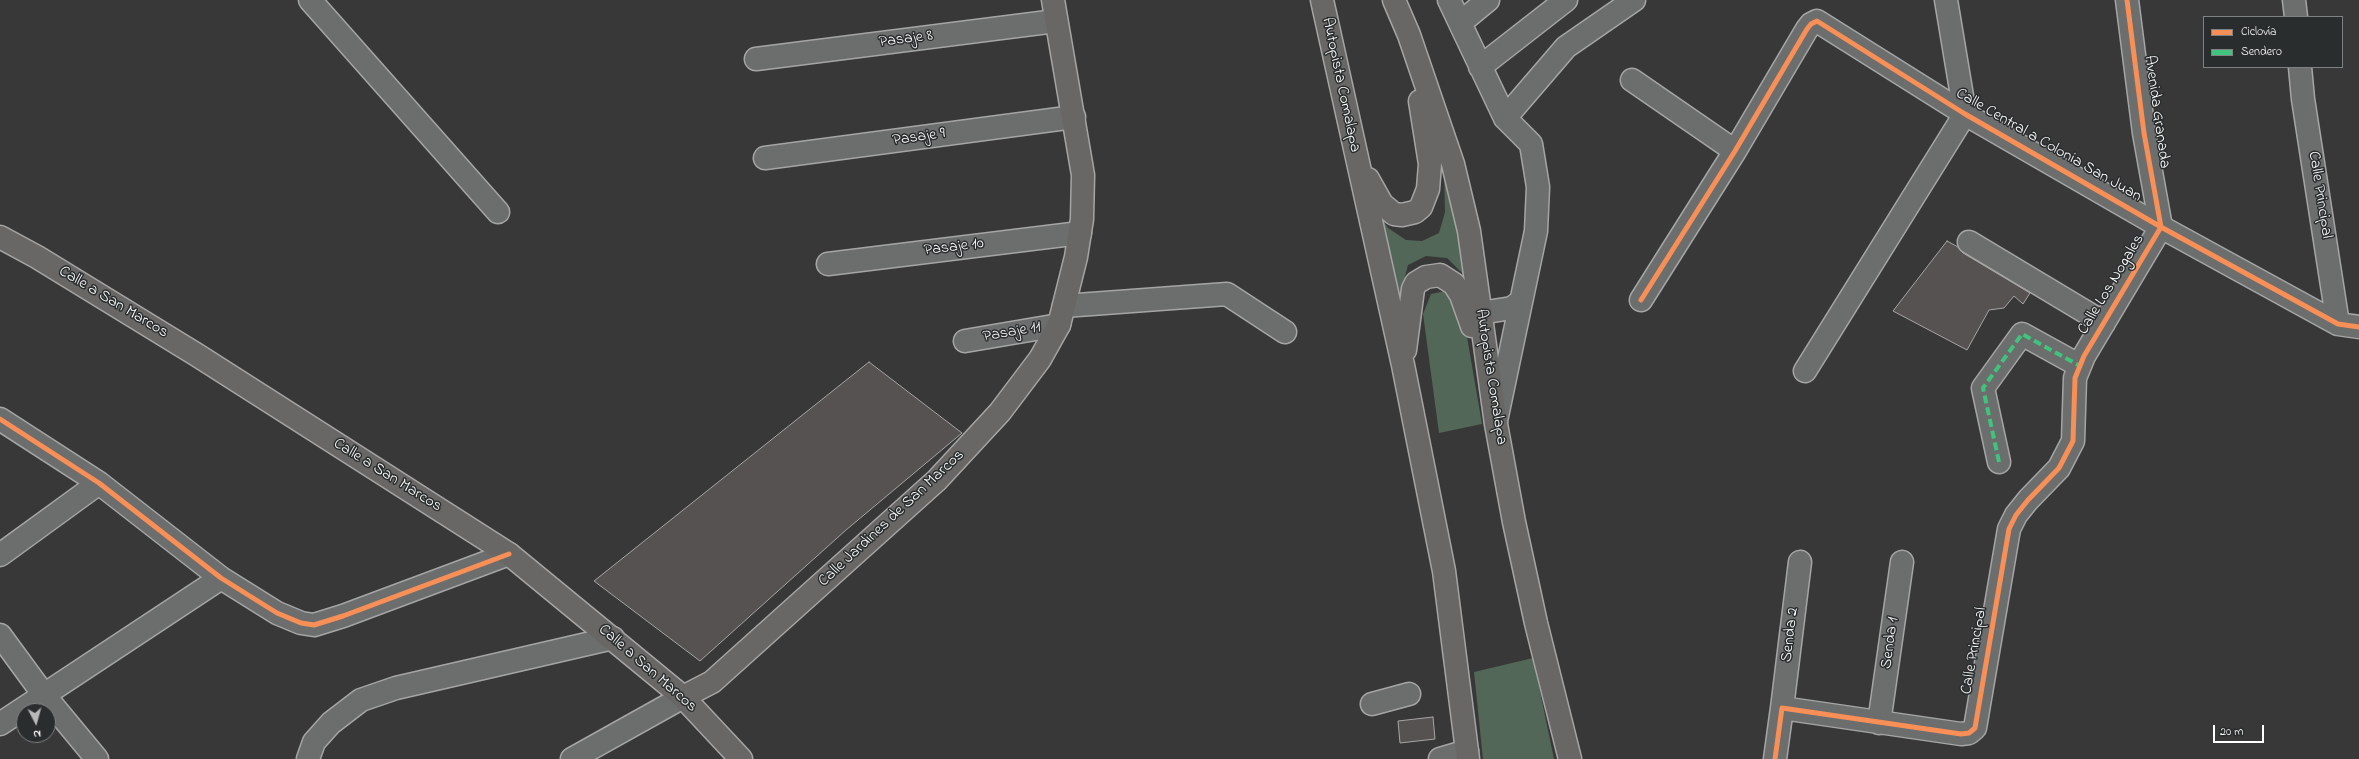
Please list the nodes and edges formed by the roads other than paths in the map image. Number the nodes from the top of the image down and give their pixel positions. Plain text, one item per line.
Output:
1 (310, 0) edge
2 (1052, 0) edge
3 (1322, 0) edge
4 (1394, 0) edge
5 (1449, 0) edge
6 (1488, 0) edge
7 (1566, 0) edge
8 (1634, 0) edge
9 (1946, 0) edge
10 (2127, 0) edge
11 (2294, 0) edge
12 (1605, 10) edge
13 (2296, 16) edge
14 (1056, 21) junction
15 (1460, 23) junction
16 (1409, 35) junction
17 (756, 59) dead end
18 (1480, 67) junction
19 (2300, 68) edge
20 (1632, 80) dead end
21 (1346, 113) junction
22 (1965, 114) junction
23 (1074, 117) junction
24 (1505, 118) junction
25 (1735, 151) junction
26 (764, 158) dead end
27 (498, 212) dead end
28 (2161, 226) junction
29 (1080, 233) junction
30 (0, 237) edge
31 (1969, 242) dead end
32 (828, 264) dead end
33 (1641, 300) dead end
34 (1521, 301) junction
35 (1480, 313) junction
36 (1062, 315) junction
37 (2104, 323) junction
38 (2338, 324) junction
39 (2359, 327) edge
40 (1285, 332) dead end
41 (964, 341) dead end
42 (2082, 361) junction
43 (1403, 365) junction
44 (1487, 369) junction
45 (1805, 371) dead end
46 (0, 419) edge
47 (1496, 424) junction
48 (1999, 462) dead end
49 (99, 482) junction
50 (509, 554) junction
51 (0, 555) edge
52 (1800, 562) dead end
53 (1902, 562) dead end
54 (221, 578) junction
55 (0, 635) edge
56 (613, 638) junction
57 (1409, 694) dead end
58 (44, 695) junction
59 (683, 697) junction
60 (1372, 704) dead end
61 (1782, 708) junction
62 (1880, 723) junction
63 (0, 724) edge
64 (1467, 755) edge
65 (97, 759) edge
66 (308, 759) edge
67 (572, 759) edge
68 (741, 759) edge
69 (1440, 759) edge
70 (1570, 759) edge
71 (1775, 759) edge

1 - 27 street
2 - 14 main road, Calle Jardines de San Marcos
3 - 21 main road, Autopista Comalapa
4 - 16 main road, Autopista Comalapa
5 - 15 street
6 - 15 street
7 - 18 street
8 - 12 street
9 - 22 street
10 - 28 street, Avenida Granada
11 - 13 street
12 - 24 street
14 - 17 street, Pasaje 8
14 - 23 main road, Calle Jardines de San Marcos
15 - 18 street
16 - 21 main road
16 - 35 main road, Autopista Comalapa
18 - 24 street
19 - 38 street, Calle Principal
20 - 25 street
21 - 43 main road, Autopista Comalapa
22 - 25 street, Calle Central a Colonia San Juan
22 - 28 street, Calle Central a Colonia San Juan
22 - 45 street
23 - 26 street, Pasaje 9
23 - 29 main road, Calle Jardines de San Marcos
24 - 34 street
25 - 33 street
28 - 37 street, Calle Los Nogales
28 - 38 street, Calle Central a Colonia San Juan
29 - 32 street, Pasaje 10
29 - 36 main road, Calle Jardines de San Marcos
30 - 50 main road, Calle a San Marcos
31 - 37 street
34 - 35 street
34 - 47 street
35 - 44 main road, Autopista Comalapa
36 - 40 street, Pasaje 11
36 - 41 street, Pasaje 11
36 - 59 main road, Calle Jardines de San Marcos
37 - 42 street, Calle Los Nogales
38 - 39 street, Calle Central a Colonia San Juan
42 - 48 street
42 - 62 street, Calle Principal
43 - 44 main road
43 - 64 main road, Autopista Comalapa
44 - 47 main road, Autopista Comalapa
46 - 49 street
47 - 70 main road, Autopista Comalapa
49 - 51 street
49 - 54 street
50 - 54 street
50 - 56 main road, Calle a San Marcos
52 - 61 street, Senda 2
53 - 62 street, Senda 1
54 - 58 street
55 - 58 street
56 - 59 main road, Calle a San Marcos
56 - 66 street
57 - 60 street
58 - 63 street
58 - 65 street
59 - 67 street
59 - 68 main road, Calle a San Marcos
61 - 62 street, Calle Principal
61 - 71 street
64 - 69 street

